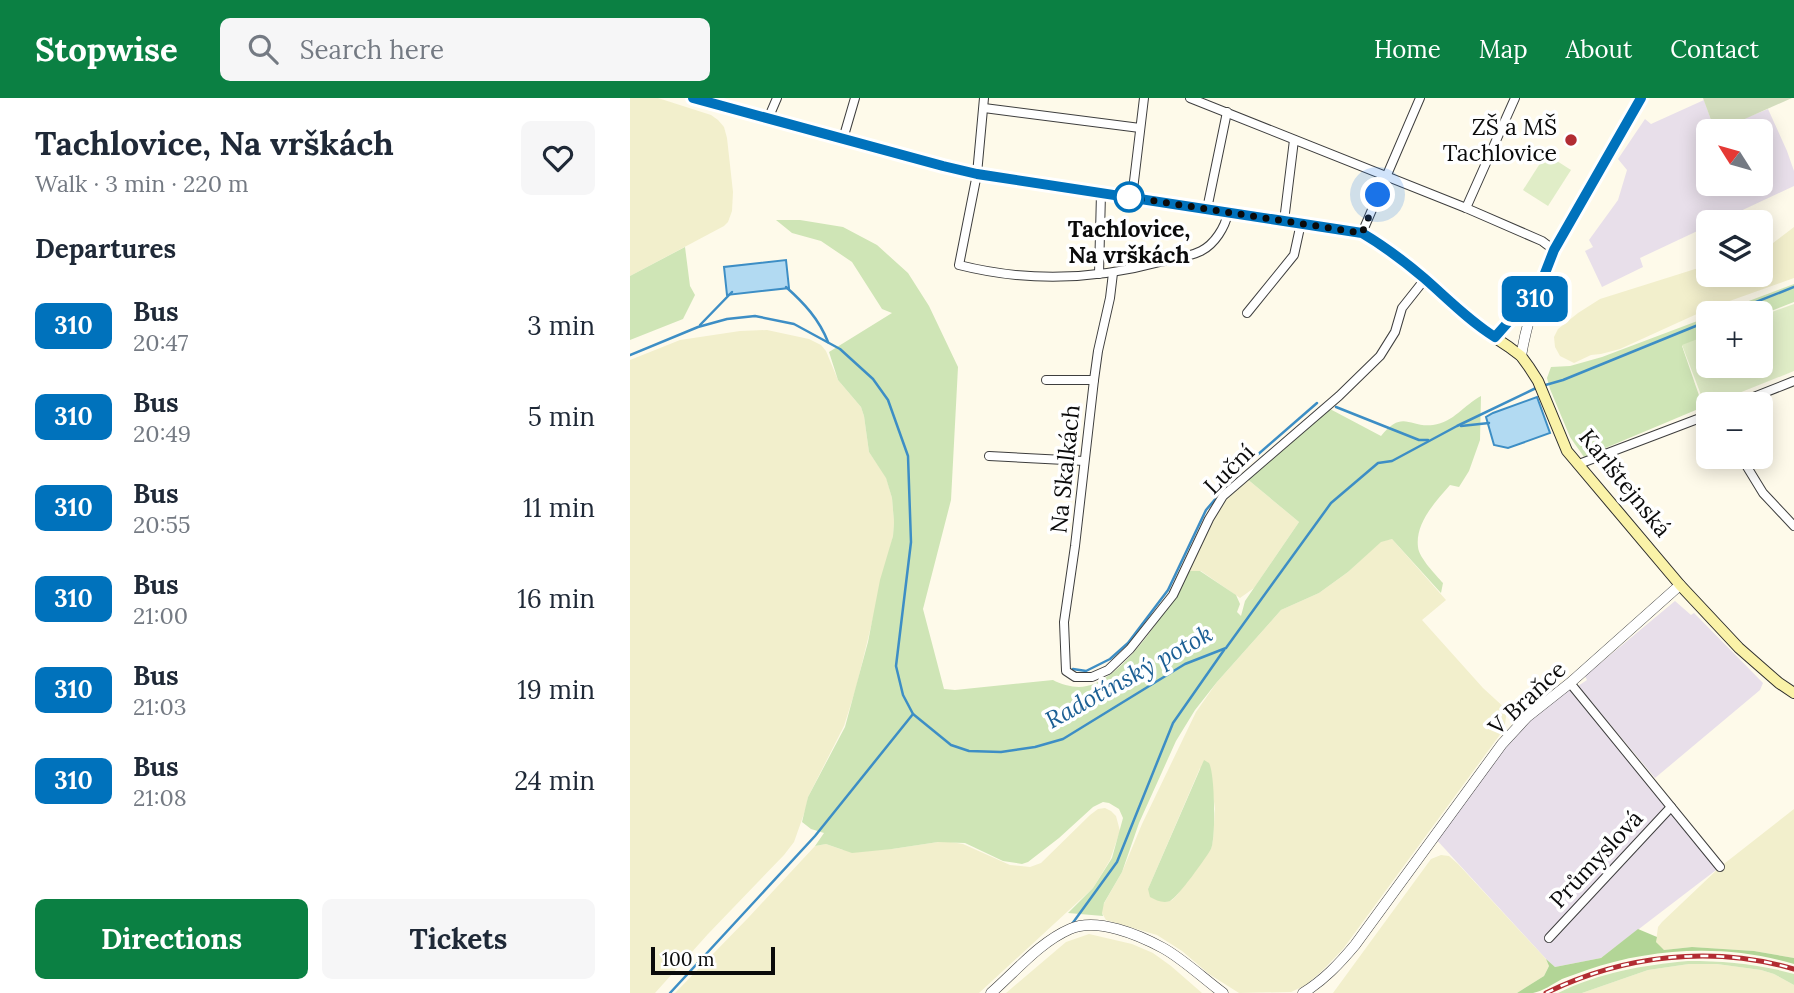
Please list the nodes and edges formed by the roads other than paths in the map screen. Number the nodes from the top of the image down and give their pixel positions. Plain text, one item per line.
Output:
1 (694, 98) edge
2 (777, 98) edge
3 (855, 98) edge
4 (984, 98) edge
5 (1144, 98) edge
6 (1190, 98) edge
7 (1515, 98) edge
8 (1641, 98) edge
9 (1416, 99) edge
10 (984, 108) junction
11 (1227, 112) junction
12 (763, 117) junction
13 (1140, 128) junction
14 (843, 139) junction
15 (1294, 140) junction
16 (977, 174) junction
17 (1386, 177) junction
18 (1101, 193) junction
19 (1132, 198) junction
20 (1466, 208) junction
21 (1207, 209) junction
22 (1228, 213) junction
23 (1284, 221) junction
24 (1301, 223) junction
25 (1362, 233) junction
26 (1554, 250) junction
27 (1113, 273) junction
28 (1099, 274) junction
29 (1425, 279) junction
30 (1535, 299) junction
31 (1247, 313) dead end
32 (1495, 337) junction
33 (1521, 356) junction
34 (1046, 380) dead end
35 (1094, 380) junction
36 (1794, 381) edge
37 (1766, 392) edge
38 (1696, 420) edge
39 (989, 456) dead end
40 (1084, 461) junction
41 (1579, 464) junction
42 (1748, 469) edge
43 (1794, 526) edge
44 (1680, 584) junction
45 (1066, 671) joint
46 (1570, 683) junction
47 (1794, 693) edge
48 (1671, 807) junction
49 (1720, 867) dead end
50 (1549, 938) dead end
51 (991, 993) edge
52 (1223, 993) edge
53 (1303, 993) edge

1 - 12 main road, Karlštejnská
2 - 12 street
3 - 14 street
4 - 10 street
5 - 13 street
6 - 11 street
7 - 20 street
8 - 26 street
9 - 17 street
10 - 13 street
10 - 16 street
11 - 15 street
11 - 21 street
12 - 14 main road, Karlštejnská
13 - 19 street
14 - 16 main road, Karlštejnská
15 - 17 street
15 - 23 street
16 - 18 main road, Karlštejnská
16 - 28 street
17 - 20 street
17 - 25 street
18 - 19 main road, Karlštejnská
18 - 28 street
19 - 21 main road, Karlštejnská
20 - 26 street
21 - 22 main road, Karlštejnská
22 - 23 main road, Karlštejnská
22 - 27 street
23 - 24 main road, Karlštejnská
24 - 25 main road, Karlštejnská
24 - 31 street
25 - 29 main road, Karlštejnská
26 - 30 street
27 - 28 street
27 - 35 street, Na Skalkách
29 - 32 main road, Karlštejnská
29 - 45 street, Luční
30 - 32 street
30 - 33 street
32 - 33 main road, Karlštejnská
33 - 41 main road, Karlštejnská
34 - 35 street
35 - 40 street, Na Skalkách
36 - 37 street
38 - 41 street
39 - 40 street
40 - 45 street, Na Skalkách
41 - 44 main road, Karlštejnská
42 - 43 street
44 - 46 street, V Braňce
44 - 47 main road, Karlštejnská
46 - 48 street, Průmyslová
46 - 53 street, V Braňce
48 - 49 street, Průmyslová
48 - 50 street, Průmyslová
51 - 52 street

